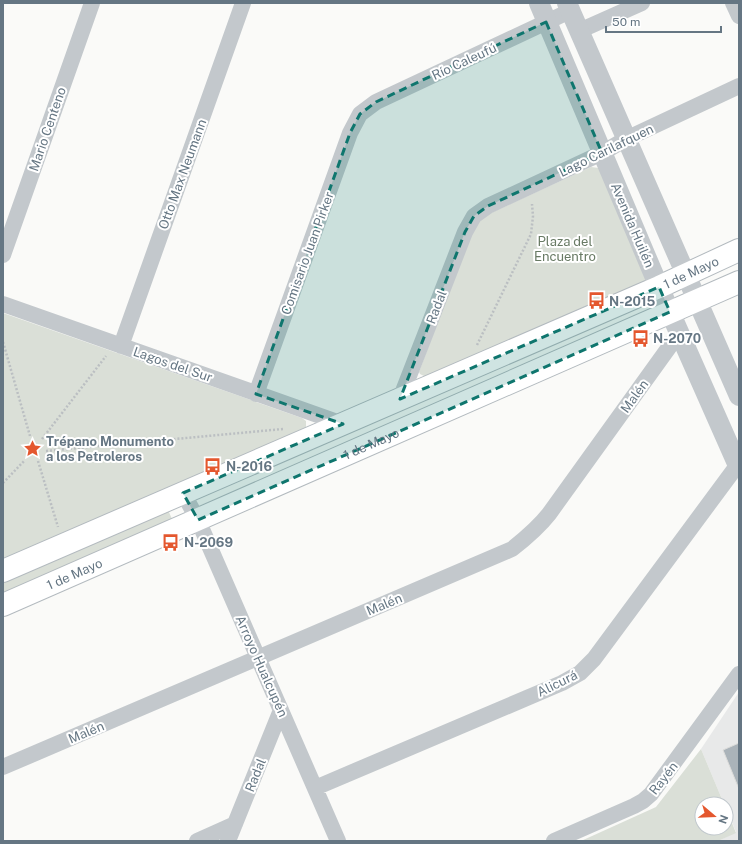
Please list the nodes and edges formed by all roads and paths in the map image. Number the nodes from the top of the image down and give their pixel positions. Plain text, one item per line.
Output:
1 (92, 3) edge
2 (244, 3) edge
3 (538, 3) edge
4 (642, 3) edge
5 (733, 3) edge
6 (569, 7) edge
7 (739, 16) edge
8 (546, 22) junction
9 (579, 31) junction
10 (739, 86) edge
11 (360, 114) joint
12 (626, 139) junction
13 (602, 154) junction
14 (525, 208) dead end
15 (474, 216) joint
16 (739, 250) edge
17 (3, 254) edge
18 (686, 274) junction
19 (739, 282) edge
20 (659, 287) junction
21 (697, 300) junction
22 (3, 304) edge
23 (670, 312) junction
24 (680, 332) junction
25 (3, 342) edge
26 (117, 352) junction
27 (474, 352) dead end
28 (98, 354) dead end
29 (106, 356) junction
30 (256, 394) junction
31 (739, 396) edge
32 (400, 399) junction
33 (343, 424) junction
34 (277, 434) dead end
35 (30, 436) dead end
36 (42, 439) dead end
37 (46, 451) dead end
38 (25, 460) dead end
39 (38, 461) dead end
40 (738, 465) edge
41 (3, 483) edge
42 (183, 494) junction
43 (198, 520) junction
44 (65, 524) dead end
45 (3, 571) edge
46 (3, 606) edge
47 (258, 658) junction
48 (739, 674) edge
49 (281, 710) junction
50 (3, 767) edge
51 (315, 788) junction
52 (235, 824) junction
53 (197, 841) edge
54 (228, 841) edge
55 (338, 841) edge
56 (554, 841) edge

1 - 17 street, Mario Centeno
2 - 26 street, Otto Max Neumann
3 - 8 street, Avenida Huilén
4 - 9 street
5 - 7 street
6 - 8 street, Río Caleufú
6 - 9 street
8 - 11 street, Río Caleufú
8 - 13 street, Avenida Huilén
9 - 12 street
10 - 12 street, Lago Carilafquen
11 - 30 street, Comisario Juan Pirker
12 - 13 street, Lago Carilafquen
12 - 18 street
13 - 15 street, Lago Carilafquen
13 - 20 street, Avenida Huilén
14 - 27 path
15 - 32 street, Radal
16 - 18 main road, 1 de Mayo
18 - 20 main road, 1 de Mayo
18 - 21 street
19 - 21 main road, 1 de Mayo
20 - 23 street, Avenida Huilén
20 - 32 main road, 1 de Mayo
21 - 23 main road, 1 de Mayo
21 - 31 street
22 - 26 street, Lagos del Sur
23 - 24 street, Avenida Huilén
23 - 43 main road, 1 de Mayo
24 - 40 street, Avenida Huilén
24 - 47 street, Malén
25 - 35 path
26 - 29 path
26 - 30 street, Lagos del Sur
28 - 29 path
29 - 36 path
30 - 33 street, Lagos del Sur
32 - 33 main road, 1 de Mayo
33 - 42 main road, 1 de Mayo
34 - 37 path
38 - 41 path
39 - 44 path
40 - 51 street, Alicurá
42 - 43 street, Arroyo Hualcupén
42 - 45 main road, 1 de Mayo
43 - 46 main road, 1 de Mayo
43 - 47 street, Arroyo Hualcupén
47 - 49 street, Arroyo Hualcupén
47 - 50 street, Malén
48 - 56 street, Rayén
49 - 51 street, Arroyo Hualcupén
49 - 52 street, Radal
51 - 55 street, Arroyo Hualcupén
52 - 53 street
52 - 54 street, Radal

